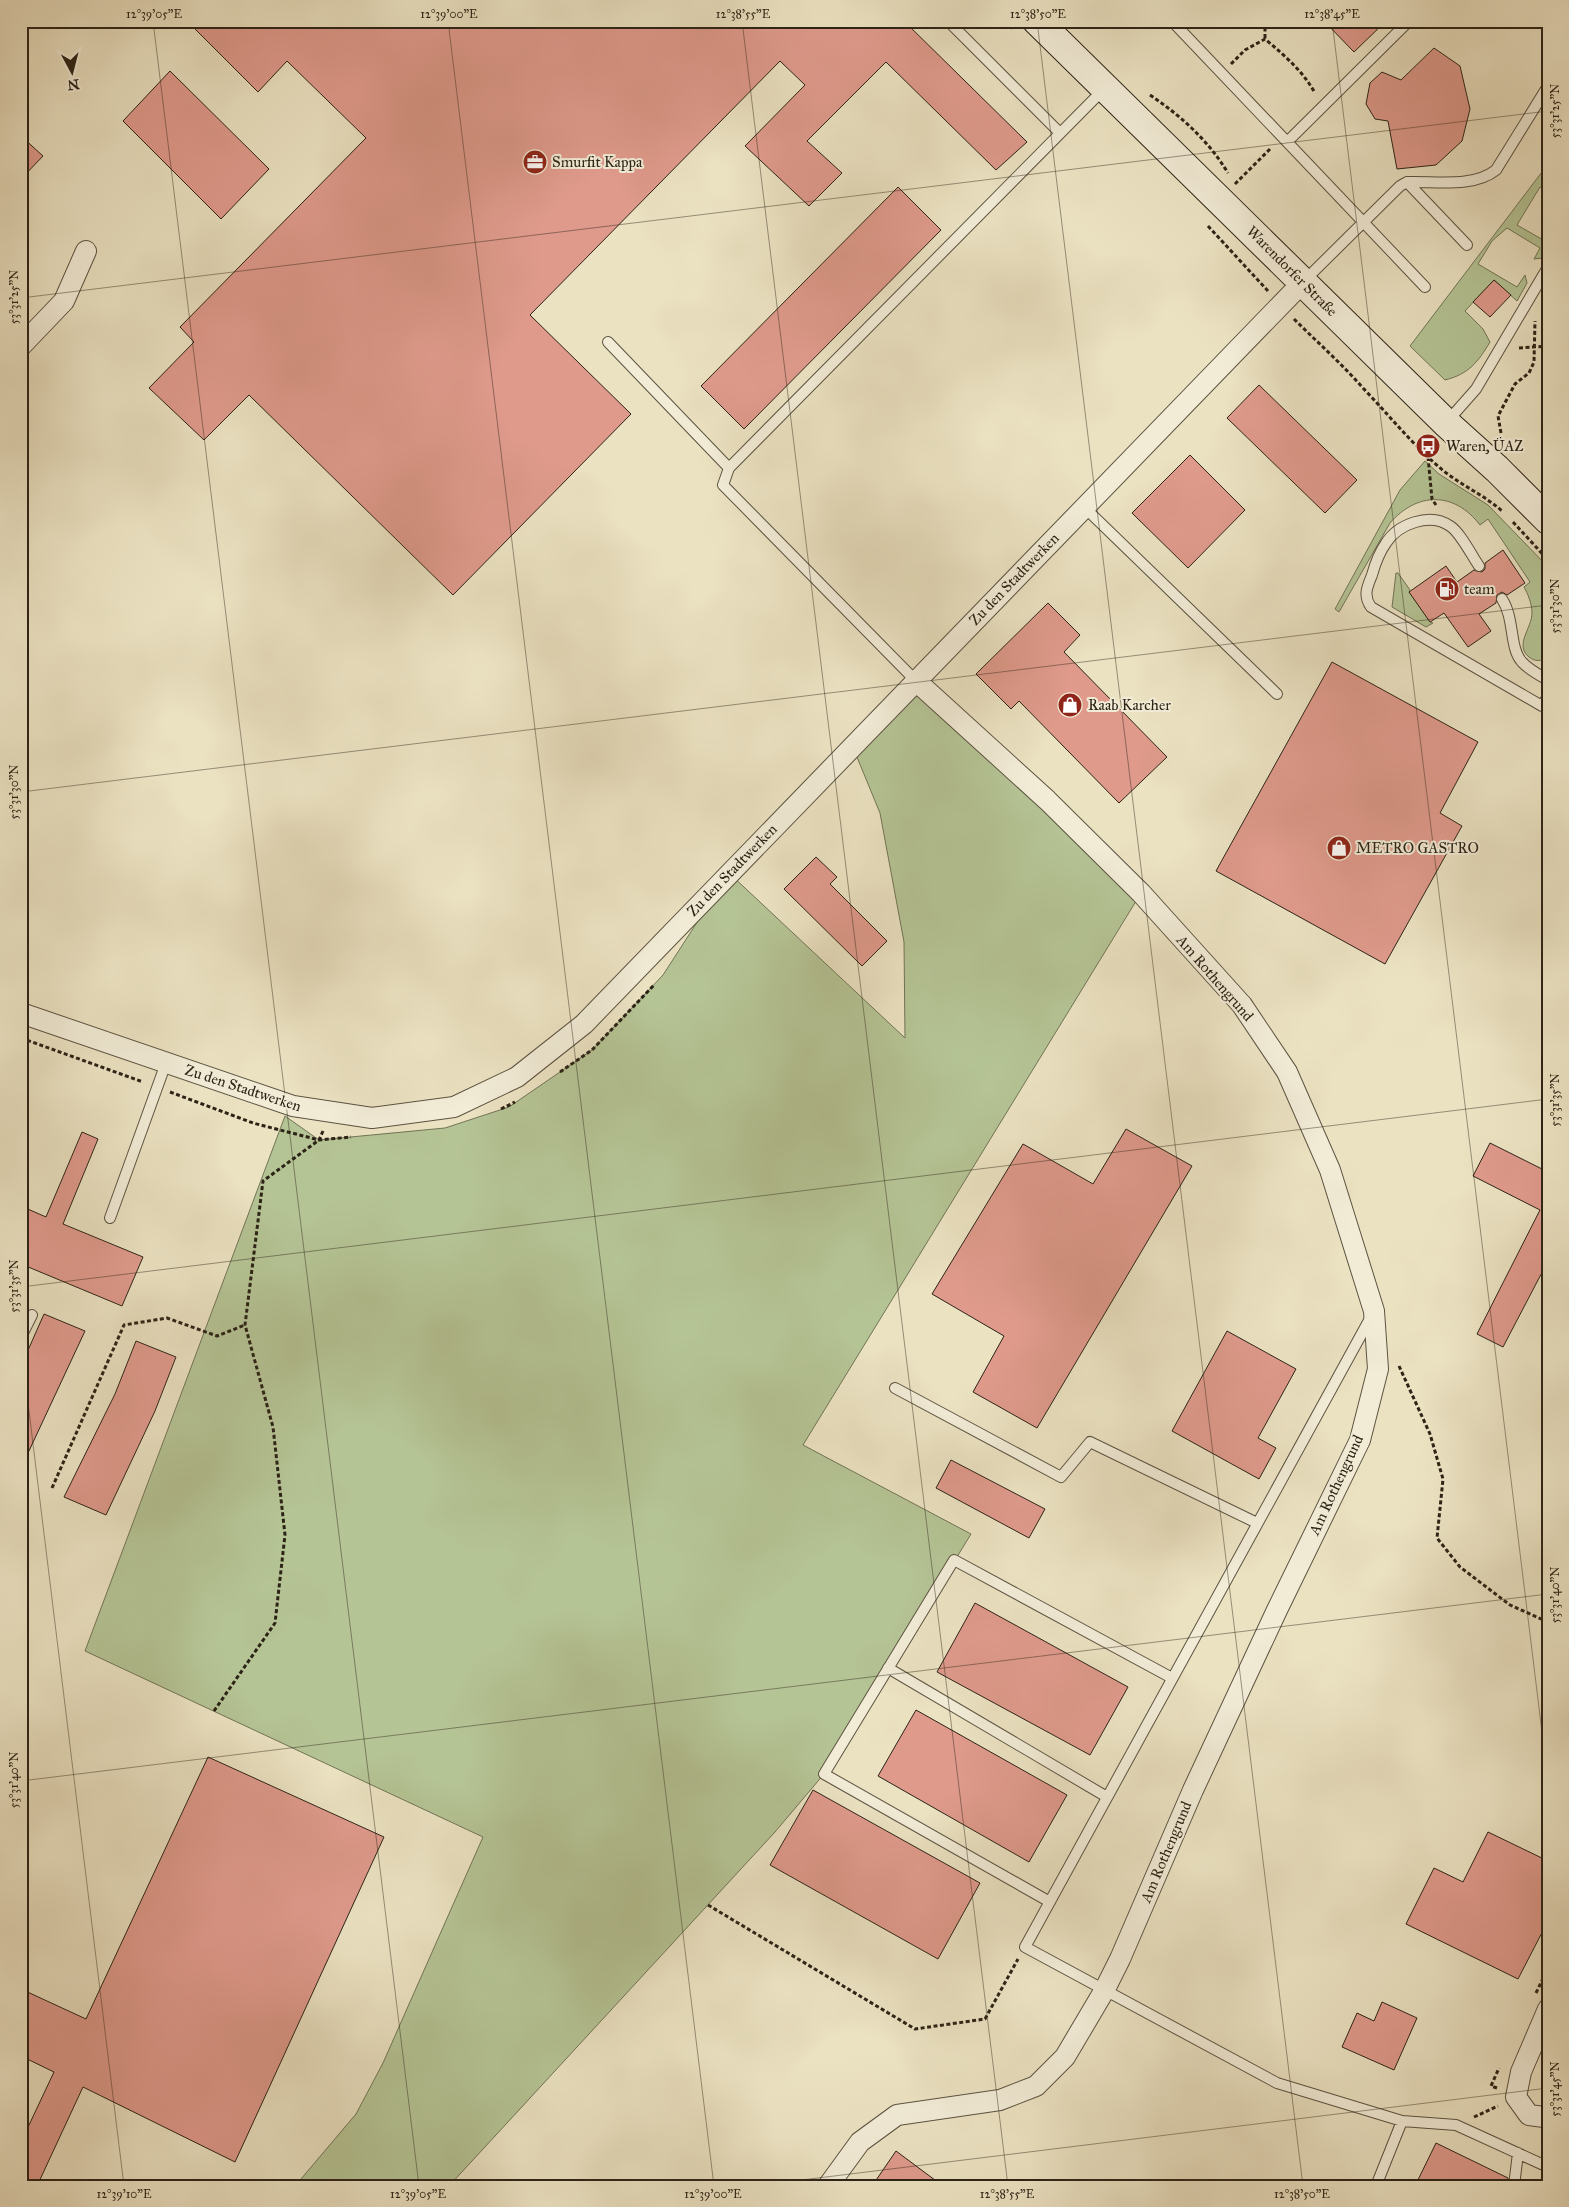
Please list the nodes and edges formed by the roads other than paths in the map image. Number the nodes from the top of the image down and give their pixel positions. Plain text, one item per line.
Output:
1 (948, 21) edge
2 (1037, 21) edge
3 (1172, 21) edge
4 (1409, 21) edge
5 (1548, 86) edge
6 (1105, 88) junction
7 (1060, 133) junction
8 (1285, 140) junction
9 (1407, 182) junction
10 (1362, 222) junction
11 (1467, 245) dead end
12 (86, 251) dead end
13 (1548, 267) edge
14 (1303, 282) junction
15 (1425, 287) dead end
16 (608, 342) dead end
17 (21, 346) edge
18 (1446, 423) junction
19 (729, 468) junction
20 (1084, 507) junction
21 (1548, 520) edge
22 (1479, 566) dead end
23 (1502, 599) dead end
24 (915, 680) junction
25 (1548, 680) edge
26 (1277, 694) dead end
27 (1548, 696) edge
28 (21, 1013) edge
29 (166, 1063) junction
30 (110, 1218) dead end
31 (1374, 1311) junction
32 (32, 1316) dead end
33 (21, 1337) edge
34 (895, 1388) dead end
35 (1257, 1523) junction
36 (888, 1668) junction
37 (1172, 1678) junction
38 (1107, 1797) junction
39 (1050, 1902) junction
40 (1104, 1991) junction
41 (1548, 2010) edge
42 (1543, 2036) edge
43 (1546, 2118) edge
44 (1402, 2122) junction
45 (1518, 2154) junction
46 (1548, 2167) edge
47 (828, 2186) edge
48 (1376, 2186) edge
49 (1514, 2186) edge

1 - 7 lane
2 - 6 main road, Warendorfer Straße
3 - 8 lane
4 - 8 lane
5 - 9 lane
6 - 7 lane
6 - 14 main road, Warendorfer Straße
7 - 19 lane
8 - 10 lane
9 - 10 lane
9 - 11 lane
10 - 14 lane
10 - 15 lane
12 - 17 street
13 - 18 lane
14 - 18 main road, Warendorfer Straße
14 - 20 street, Zu den Stadtwerken
16 - 19 lane
18 - 21 main road, Warendorfer Straße
19 - 24 lane
20 - 24 street, Zu den Stadtwerken
20 - 26 lane
22 - 27 lane
23 - 25 lane
24 - 29 street, Zu den Stadtwerken
24 - 31 street, Am Rothengrund
28 - 29 street, Zu den Stadtwerken
29 - 30 lane
31 - 35 lane
31 - 40 street, Am Rothengrund
32 - 33 lane
34 - 35 lane
35 - 37 lane
36 - 37 lane
36 - 38 lane
36 - 39 lane
37 - 38 lane
38 - 39 lane
39 - 40 lane
40 - 44 lane
40 - 47 street, Am Rothengrund
41 - 42 street
42 - 43 street
44 - 45 lane
44 - 48 lane
45 - 46 lane
45 - 49 lane

